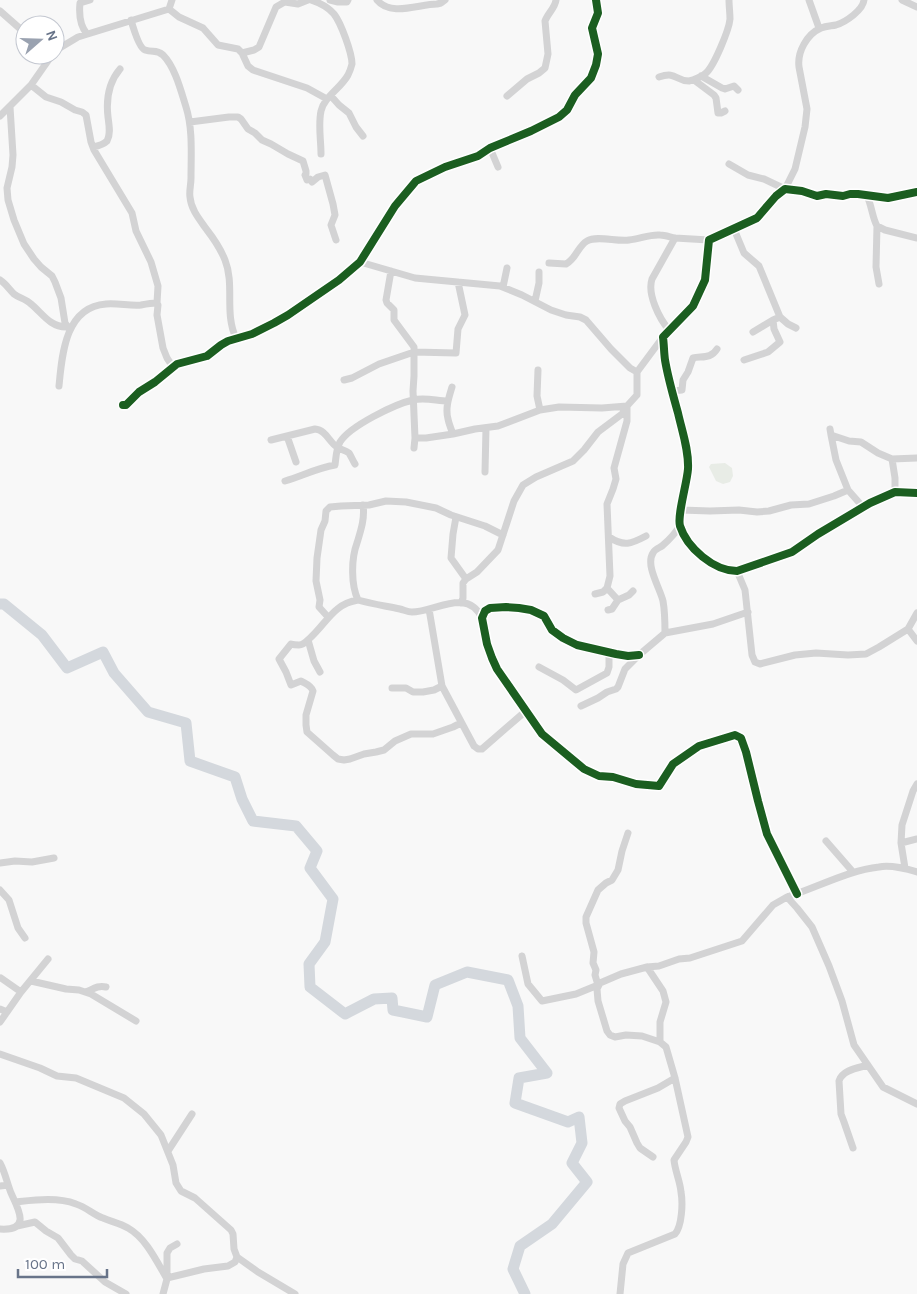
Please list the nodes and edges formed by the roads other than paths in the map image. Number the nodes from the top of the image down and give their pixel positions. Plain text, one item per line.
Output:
1 (90, 0) edge
2 (172, 0) edge
3 (310, 0) edge
4 (330, 0) edge
5 (348, 0) edge
6 (377, 0) edge
7 (445, 0) edge
8 (556, 0) edge
9 (596, 0) edge
10 (729, 0) edge
11 (809, 0) edge
12 (864, 0) edge
13 (902, 0) edge
14 (287, 1) edge
15 (917, 7) edge
16 (169, 9) junction
17 (0, 11) edge
18 (131, 20) junction
19 (15, 24) edge
20 (819, 28) junction
21 (87, 34) junction
22 (65, 44) edge
23 (242, 53) junction
24 (45, 65) edge
25 (120, 69) dead end
26 (701, 76) junction
27 (659, 77) dead end
28 (694, 80) junction
29 (31, 85) junction
30 (738, 90) dead end
31 (507, 96) dead end
32 (329, 98) junction
33 (10, 107) junction
34 (725, 111) dead end
35 (0, 116) edge
36 (190, 122) junction
37 (363, 136) dead end
38 (93, 147) junction
39 (490, 148) junction
40 (321, 154) dead end
41 (729, 164) dead end
42 (498, 167) dead end
43 (785, 189) junction
44 (917, 192) edge
45 (867, 196) junction
46 (877, 226) junction
47 (734, 229) junction
48 (676, 238) junction
49 (917, 238) edge
50 (336, 240) dead end
51 (709, 240) junction
52 (360, 262) junction
53 (550, 263) dead end
54 (507, 268) dead end
55 (391, 271) junction
56 (539, 272) dead end
57 (0, 280) edge
58 (458, 282) junction
59 (879, 284) dead end
60 (502, 288) junction
61 (535, 301) junction
62 (156, 302) junction
63 (780, 317) junction
64 (772, 320) junction
65 (68, 328) junction
66 (796, 328) dead end
67 (669, 330) junction
68 (753, 332) dead end
69 (663, 337) junction
70 (236, 338) junction
71 (717, 349) dead end
72 (414, 352) junction
73 (744, 360) dead end
74 (173, 367) junction
75 (538, 370) dead end
76 (637, 372) junction
77 (344, 380) dead end
78 (59, 386) dead end
79 (452, 387) dead end
80 (672, 391) junction
81 (414, 399) junction
82 (448, 401) junction
83 (123, 405) dead end
84 (627, 406) junction
85 (540, 410) junction
86 (486, 428) junction
87 (453, 434) junction
88 (287, 436) junction
89 (415, 438) junction
90 (271, 440) dead end
91 (338, 448) junction
92 (414, 448) dead end
93 (917, 458) edge
94 (892, 459) junction
95 (296, 462) dead end
96 (355, 464) dead end
97 (485, 472) dead end
98 (285, 481) dead end
99 (848, 490) junction
100 (895, 492) junction
101 (917, 493) edge
102 (363, 505) junction
103 (863, 507) junction
104 (681, 510) junction
105 (456, 517) junction
106 (680, 525) junction
107 (503, 534) junction
108 (646, 536) dead end
109 (609, 537) junction
110 (737, 572) junction
111 (466, 579) junction
112 (607, 588) junction
113 (633, 591) dead end
114 (595, 594) dead end
115 (358, 600) junction
116 (618, 600) junction
117 (461, 603) junction
118 (429, 609) junction
119 (608, 610) dead end
120 (748, 612) junction
121 (917, 613) edge
122 (328, 617) junction
123 (482, 618) junction
124 (908, 629) junction
125 (665, 633) junction
126 (308, 640) junction
127 (917, 641) edge
128 (609, 653) junction
129 (639, 655) junction
130 (539, 667) dead end
131 (320, 672) dead end
132 (442, 686) junction
133 (392, 688) dead end
134 (581, 706) dead end
135 (527, 710) junction
136 (460, 723) junction
137 (917, 784) edge
138 (628, 833) dead end
139 (917, 839) edge
140 (826, 840) dead end
141 (901, 843) junction
142 (54, 858) dead end
143 (0, 863) edge
144 (905, 868) junction
145 (853, 872) junction
146 (917, 872) edge
147 (0, 890) edge
148 (797, 894) junction
149 (787, 897) junction
150 (25, 938) dead end
151 (522, 956) dead end
152 (48, 959) dead end
153 (647, 967) junction
154 (1, 978) edge
155 (31, 981) junction
156 (598, 986) junction
157 (106, 987) dead end
158 (21, 992) junction
159 (85, 992) junction
160 (0, 1009) edge
161 (8, 1012) junction
162 (136, 1021) dead end
163 (0, 1022) edge
164 (660, 1042) junction
165 (0, 1054) edge
166 (868, 1065) junction
167 (676, 1078) junction
168 (917, 1104) edge
169 (192, 1114) dead end
170 (853, 1148) dead end
171 (168, 1151) junction
172 (653, 1157) dead end
173 (0, 1163) edge
174 (8, 1185) junction
175 (0, 1186) edge
176 (16, 1202) junction
177 (17, 1226) junction
178 (0, 1229) edge
179 (177, 1244) dead end
180 (237, 1257) junction
181 (167, 1279) junction
182 (126, 1294) edge
183 (163, 1294) edge
184 (295, 1294) edge
185 (620, 1294) edge

1 - 21 street
2 - 16 street
3 - 14 street
3 - 32 street
4 - 5 street
6 - 7 street
8 - 31 street
9 - 39 street
10 - 26 street
11 - 20 street
12 - 20 street
13 - 15 street
14 - 23 street
16 - 18 street
16 - 23 street
17 - 19 street
18 - 21 street
18 - 36 street
20 - 43 street
21 - 22 street
23 - 32 street
24 - 29 street
25 - 38 street
26 - 28 street
26 - 30 street
27 - 28 street
28 - 34 street
29 - 33 street
29 - 38 street
32 - 37 street
32 - 40 street
33 - 35 street
33 - 65 street
36 - 50 street
36 - 70 street
38 - 62 street
39 - 42 street
39 - 52 street
41 - 43 street
43 - 45 street
43 - 47 street
44 - 45 street
45 - 46 street
46 - 49 street
46 - 59 street
47 - 51 street
47 - 63 street
48 - 51 street
48 - 53 street
48 - 67 street
51 - 67 street
52 - 55 street
52 - 70 street
54 - 60 street
55 - 58 street
55 - 72 street
56 - 61 street
57 - 65 street
58 - 60 street
58 - 72 street
60 - 61 street
61 - 76 street
62 - 65 street
62 - 74 street
63 - 64 street
63 - 66 street
64 - 68 street
64 - 73 street
65 - 78 street
67 - 69 street
69 - 76 street
69 - 80 street
70 - 74 street
71 - 80 street
72 - 77 street
72 - 81 street
74 - 83 street
75 - 85 street
76 - 84 street
79 - 82 street
80 - 104 street
81 - 82 street
81 - 89 street
81 - 91 street
82 - 87 street
84 - 85 street
84 - 107 street
84 - 109 street
85 - 86 street
86 - 87 street
86 - 97 street
87 - 89 street
88 - 90 street
88 - 91 street
88 - 95 street
89 - 92 street
91 - 96 street
91 - 98 street
93 - 94 street
94 - 99 street
94 - 100 street
99 - 103 street
99 - 104 street
100 - 101 street
100 - 103 street
102 - 105 street
102 - 115 street
102 - 122 street
103 - 110 street
104 - 106 street
105 - 107 street
105 - 111 street
106 - 110 street
106 - 125 street
107 - 111 street
108 - 109 street
109 - 112 street
110 - 120 street
111 - 117 street
112 - 114 street
112 - 116 street
113 - 116 street
115 - 118 street
115 - 122 street
116 - 119 street
117 - 118 street
117 - 123 street
118 - 132 street
120 - 124 street
120 - 125 street
121 - 124 street
122 - 126 street
123 - 128 street
123 - 135 street
124 - 127 street
125 - 129 street
126 - 131 street
126 - 136 street
128 - 129 street
128 - 130 street
129 - 134 street
132 - 133 street
132 - 136 street
135 - 136 street
135 - 148 street
137 - 141 street
138 - 156 street
139 - 141 street
140 - 145 street
141 - 144 street
142 - 143 street
144 - 145 street
144 - 146 street
145 - 148 street
147 - 150 street
148 - 149 street
149 - 153 street
149 - 166 street
151 - 156 street
152 - 155 street
153 - 156 street
153 - 164 street
154 - 158 street
155 - 158 street
155 - 159 street
156 - 164 street
157 - 159 street
158 - 161 street
159 - 162 street
160 - 161 street
161 - 163 street
164 - 167 street
165 - 171 street
166 - 168 street
166 - 170 street
167 - 172 street
167 - 185 street
169 - 171 street
171 - 180 street
173 - 174 street
174 - 175 street
174 - 176 street
176 - 177 street
176 - 181 street
177 - 178 street
177 - 182 street
179 - 181 street
180 - 181 street
180 - 184 street
181 - 183 street

